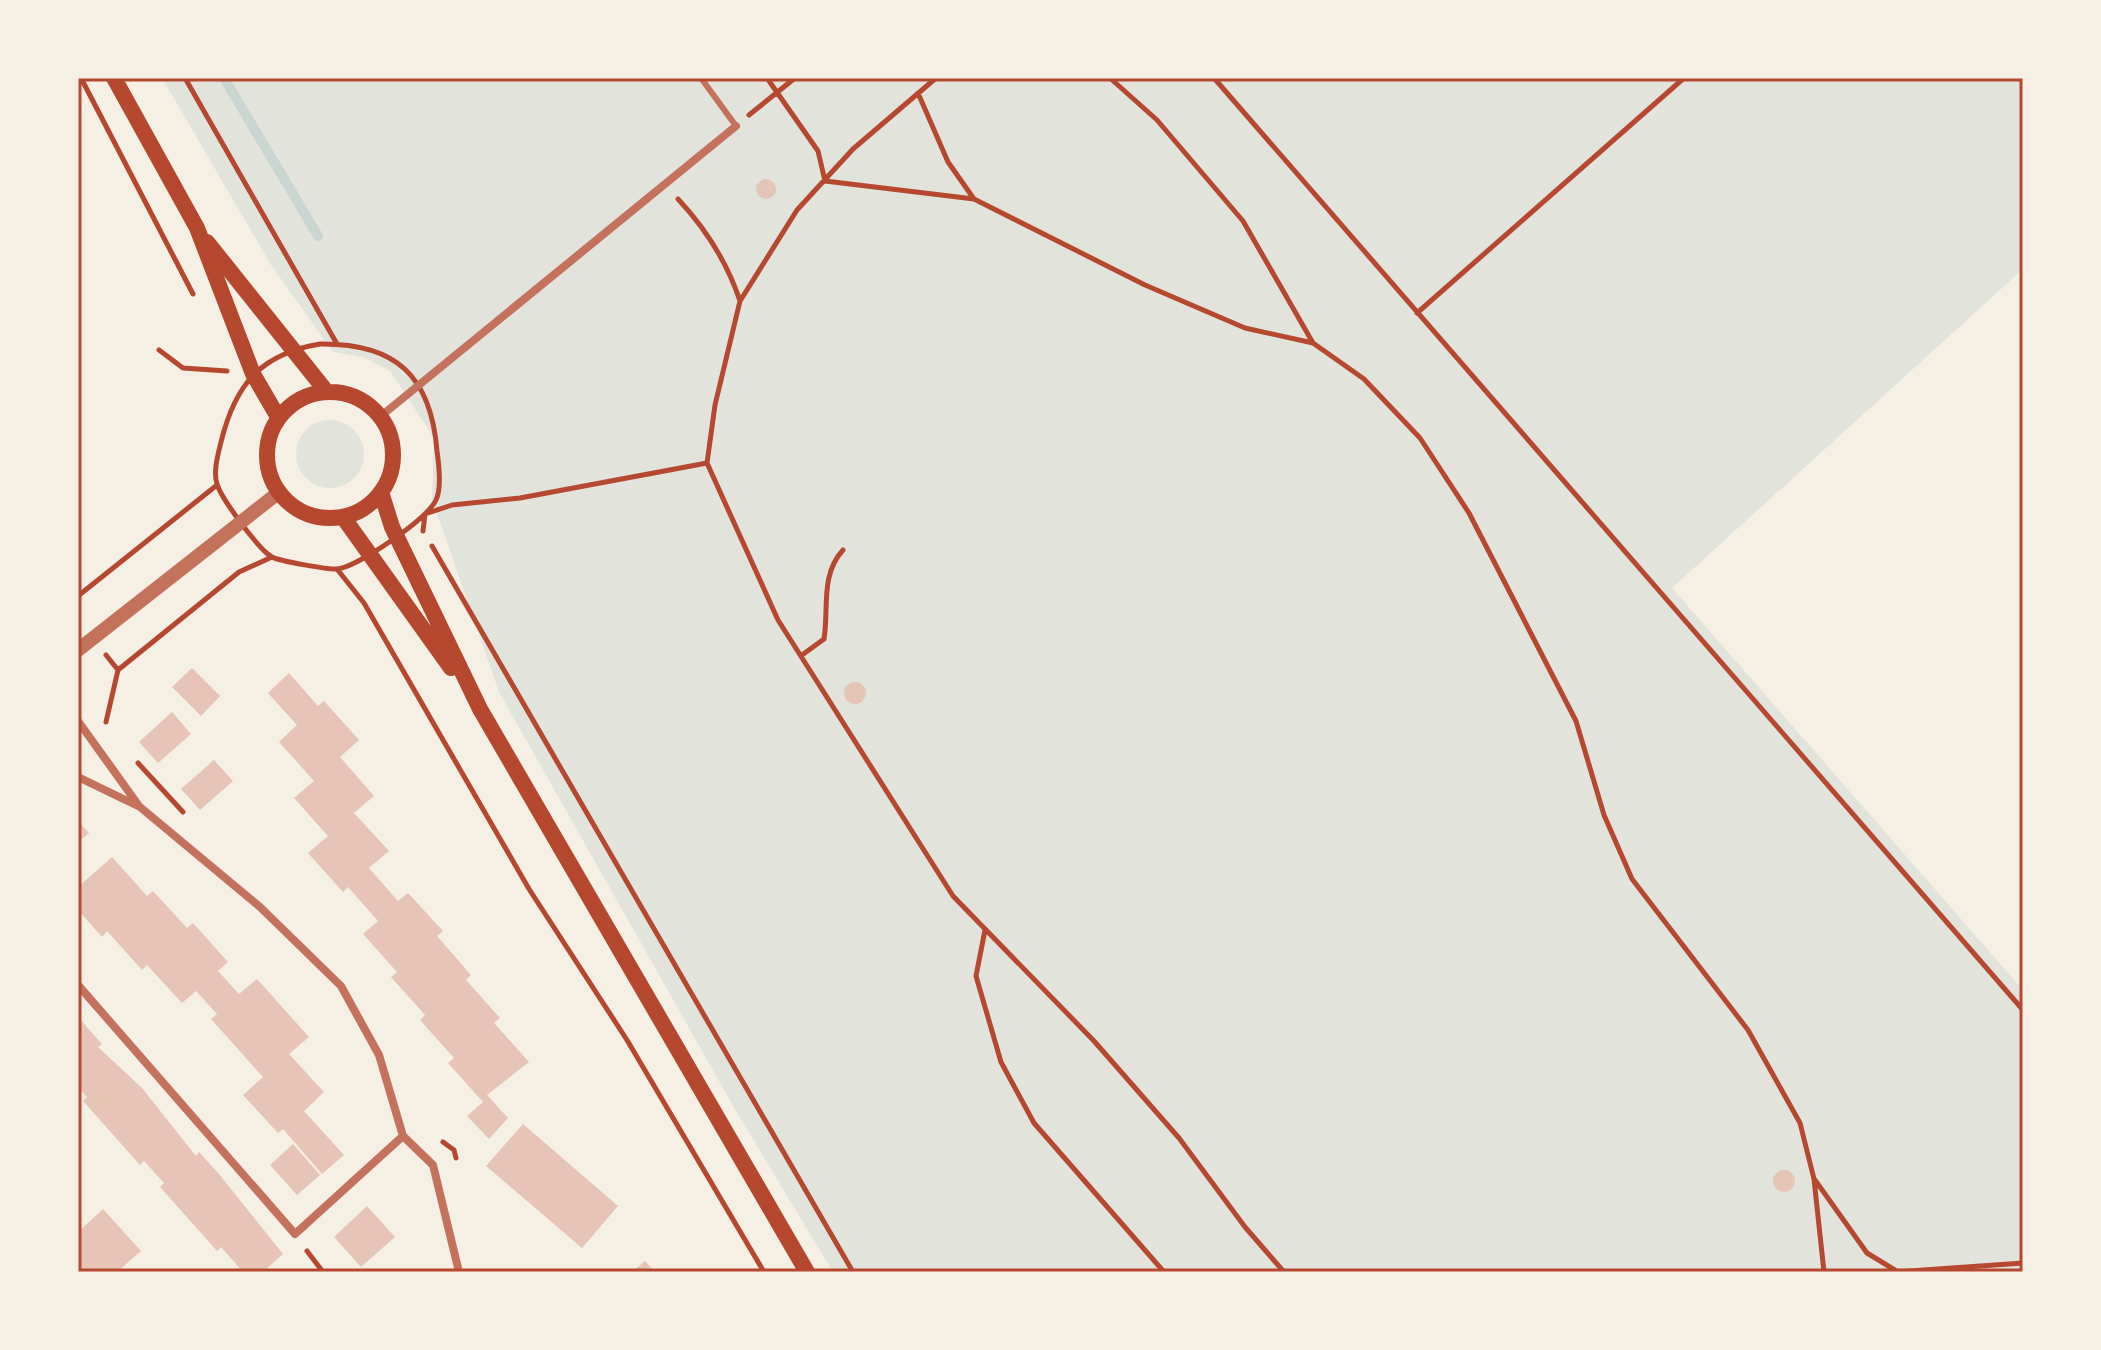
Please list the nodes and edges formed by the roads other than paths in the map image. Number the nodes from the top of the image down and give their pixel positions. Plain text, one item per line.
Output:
1 (114, 78) edge
2 (701, 78) edge
3 (736, 126) joint
4 (197, 228) junction
5 (326, 391) junction
6 (381, 416) junction
7 (278, 417) junction
8 (381, 492) junction
9 (278, 493) junction
10 (343, 517) junction
11 (78, 650) edge
12 (480, 709) junction
13 (78, 721) edge
14 (78, 777) edge
15 (140, 807) junction
16 (78, 985) edge
17 (403, 1136) junction
18 (459, 1272) edge
19 (807, 1272) edge

1 - 4 main road
2 - 3 lane
3 - 6 street
4 - 5 main road
4 - 7 main road
5 - 6 main road
5 - 7 main road
6 - 8 main road
7 - 9 main road
8 - 10 main road
8 - 12 main road
9 - 10 main road
9 - 11 street
10 - 12 main road
12 - 19 main road
13 - 15 street
14 - 15 street
15 - 17 street
16 - 17 street
17 - 18 street

